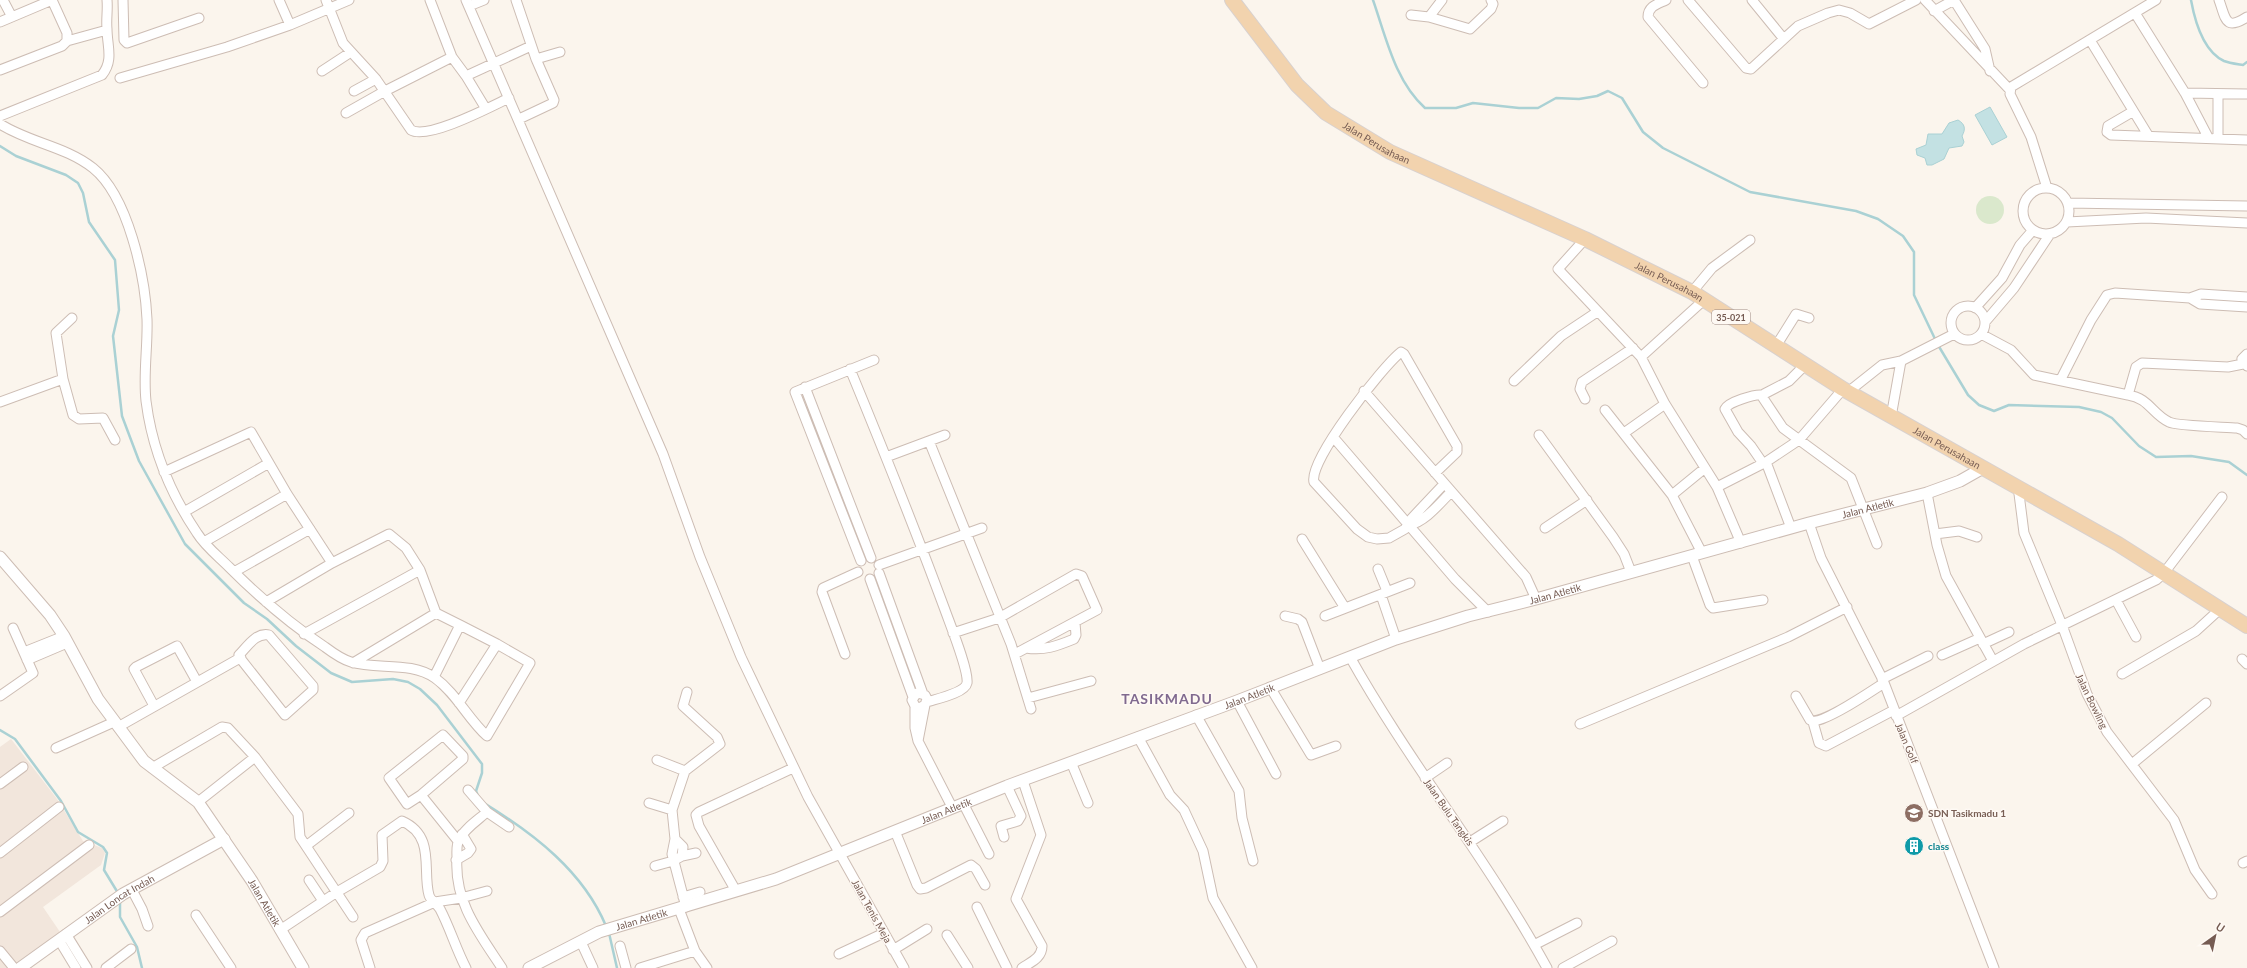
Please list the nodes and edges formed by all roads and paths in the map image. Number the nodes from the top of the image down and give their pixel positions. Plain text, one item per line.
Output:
1 (3, 0) edge
2 (52, 0) edge
3 (107, 0) edge
4 (123, 0) edge
5 (279, 0) edge
6 (349, 0) edge
7 (430, 0) edge
8 (484, 0) edge
9 (516, 0) edge
10 (1442, 0) edge
11 (1491, 0) edge
12 (1666, 0) edge
13 (1688, 0) edge
14 (1752, 0) edge
15 (1916, 0) edge
16 (1925, 0) edge
17 (1954, 0) edge
18 (2156, 0) edge
19 (2219, 0) edge
20 (1233, 1) edge
21 (467, 3) edge
22 (327, 4) edge
23 (1934, 11) junction
24 (2135, 13) junction
25 (1411, 14) dead end
26 (1429, 17) junction
27 (12, 18) junction
28 (198, 18) dead end
29 (2247, 18) edge
30 (0, 22) edge
31 (290, 25) junction
32 (106, 30) junction
33 (1783, 38) junction
34 (2090, 40) junction
35 (67, 41) junction
36 (531, 46) junction
37 (351, 52) junction
38 (560, 52) dead end
39 (452, 57) junction
40 (536, 59) junction
41 (494, 64) junction
42 (0, 70) edge
43 (322, 70) dead end
44 (1990, 71) junction
45 (125, 76) dead end
46 (466, 76) junction
47 (376, 79) junction
48 (1704, 83) dead end
49 (2010, 90) junction
50 (354, 91) dead end
51 (385, 91) junction
52 (2185, 94) junction
53 (2218, 94) junction
54 (2247, 94) edge
55 (509, 98) junction
56 (486, 108) junction
57 (2132, 112) junction
58 (346, 113) dead end
59 (0, 116) edge
60 (519, 119) junction
61 (0, 124) edge
62 (2148, 135) junction
63 (2208, 138) junction
64 (2218, 138) junction
65 (2247, 140) edge
66 (2047, 188) junction
67 (2068, 203) junction
68 (2247, 206) edge
69 (2067, 222) junction
70 (2247, 223) edge
71 (2032, 230) junction
72 (2050, 234) junction
73 (1585, 239) junction
74 (1750, 240) dead end
75 (1692, 292) junction
76 (2247, 297) edge
77 (2190, 298) junction
78 (1705, 299) junction
79 (2247, 307) edge
80 (1975, 308) junction
81 (1596, 312) junction
82 (72, 318) dead end
83 (1809, 318) dead end
84 (1985, 322) junction
85 (1981, 334) junction
86 (1950, 336) junction
87 (1776, 346) junction
88 (1632, 348) junction
89 (2247, 354) edge
90 (1641, 357) junction
91 (874, 360) dead end
92 (1901, 361) junction
93 (1805, 365) junction
94 (2245, 365) edge
95 (850, 369) junction
96 (63, 379) junction
97 (2061, 379) junction
98 (1514, 381) dead end
99 (805, 388) junction
100 (1846, 390) junction
101 (1364, 391) junction
102 (1762, 395) junction
103 (2128, 395) junction
104 (1586, 400) dead end
105 (0, 402) edge
106 (1665, 404) junction
107 (1605, 410) dead end
108 (1891, 417) junction
109 (1624, 433) junction
110 (2247, 434) edge
111 (945, 435) dead end
112 (1539, 435) dead end
113 (1334, 438) junction
114 (115, 440) dead end
115 (929, 440) junction
116 (1800, 440) junction
117 (886, 457) junction
118 (1764, 462) junction
119 (269, 463) junction
120 (1705, 468) junction
121 (1983, 468) junction
122 (164, 472) junction
123 (1435, 473) junction
124 (839, 474) junction
125 (828, 479) junction
126 (1444, 484) junction
127 (2018, 486) junction
128 (1718, 487) junction
129 (1451, 492) junction
130 (1927, 493) junction
131 (287, 494) junction
132 (1672, 495) junction
133 (2222, 497) dead end
134 (1587, 500) junction
135 (1862, 509) junction
136 (184, 512) junction
137 (1809, 523) junction
138 (1409, 525) junction
139 (982, 528) dead end
140 (1545, 528) dead end
141 (1791, 528) junction
142 (310, 529) junction
143 (966, 533) junction
144 (1935, 534) junction
145 (1977, 537) dead end
146 (1302, 539) dead end
147 (204, 542) junction
148 (1741, 543) junction
149 (1877, 544) dead end
150 (922, 549) junction
151 (1697, 554) junction
152 (871, 558) junction
153 (861, 561) junction
154 (1, 562) edge
155 (332, 563) junction
156 (879, 569) junction
157 (1378, 569) dead end
158 (420, 570) junction
159 (234, 572) junction
160 (858, 572) junction
161 (1631, 572) junction
162 (2164, 573) junction
163 (870, 579) junction
164 (1410, 582) dead end
165 (1384, 593) junction
166 (1536, 599) junction
167 (1763, 600) dead end
168 (2116, 600) junction
169 (266, 602) junction
170 (1847, 607) junction
171 (1345, 608) junction
172 (2219, 610) junction
173 (1488, 612) junction
174 (436, 613) junction
175 (1285, 616) dead end
176 (1325, 616) dead end
177 (999, 618) junction
178 (1075, 622) junction
179 (460, 625) junction
180 (2062, 625) junction
181 (2247, 626) edge
182 (13, 628) dead end
183 (2009, 632) dead end
184 (304, 634) junction
185 (953, 634) junction
186 (2136, 637) dead end
187 (66, 639) junction
188 (1396, 639) junction
189 (1982, 641) junction
190 (497, 644) junction
191 (1026, 648) junction
192 (845, 654) dead end
193 (1015, 654) junction
194 (1942, 655) dead end
195 (26, 656) junction
196 (1928, 656) dead end
197 (240, 657) junction
198 (1350, 658) junction
199 (1993, 661) junction
200 (353, 663) junction
201 (1320, 669) junction
202 (2122, 674) dead end
203 (434, 678) junction
204 (196, 680) junction
205 (1091, 681) dead end
206 (1883, 681) junction
207 (1270, 687) junction
208 (687, 692) dead end
209 (0, 695) edge
210 (1796, 696) dead end
211 (1028, 698) junction
212 (925, 700) junction
213 (1237, 701) junction
214 (914, 702) junction
215 (459, 703) junction
216 (2206, 703) dead end
217 (153, 704) junction
218 (1031, 709) dead end
219 (1895, 713) junction
220 (1196, 715) junction
221 (1813, 722) junction
222 (116, 724) junction
223 (1580, 724) dead end
224 (1138, 737) junction
225 (918, 741) junction
226 (1336, 746) dead end
227 (56, 748) dead end
228 (255, 758) junction
229 (657, 760) dead end
230 (1071, 762) junction
231 (1446, 763) dead end
232 (2132, 764) junction
233 (23, 767) dead end
234 (152, 768) junction
235 (793, 768) junction
236 (684, 771) junction
237 (1276, 774) dead end
238 (1425, 778) junction
239 (1023, 781) junction
240 (0, 784) edge
241 (1007, 786) junction
242 (468, 790) dead end
243 (421, 795) junction
244 (198, 802) junction
245 (649, 803) dead end
246 (963, 803) junction
247 (1088, 803) dead end
248 (59, 806) dead end
249 (952, 808) junction
250 (672, 810) junction
251 (487, 812) junction
252 (349, 813) dead end
253 (1503, 821) dead end
254 (509, 827) dead end
255 (895, 831) junction
256 (1004, 837) dead end
257 (460, 838) junction
258 (224, 839) junction
259 (674, 839) junction
260 (1470, 842) junction
261 (88, 845) dead end
262 (306, 846) junction
263 (0, 853) edge
264 (840, 853) junction
265 (696, 854) dead end
266 (990, 854) dead end
267 (682, 856) junction
268 (456, 860) junction
269 (674, 861) junction
270 (1253, 862) dead end
271 (655, 866) dead end
272 (309, 880) dead end
273 (985, 885) dead end
274 (487, 891) dead end
275 (736, 891) junction
276 (337, 892) junction
277 (700, 892) dead end
278 (124, 894) junction
279 (2212, 894) dead end
280 (461, 898) junction
281 (323, 901) junction
282 (435, 902) junction
283 (683, 904) junction
284 (977, 908) dead end
285 (0, 912) edge
286 (196, 915) dead end
287 (353, 917) dead end
288 (1577, 923) dead end
289 (148, 926) dead end
290 (927, 929) dead end
291 (280, 930) junction
292 (884, 933) junction
293 (947, 935) dead end
294 (62, 937) junction
295 (1612, 941) dead end
296 (581, 942) junction
297 (1534, 945) junction
298 (620, 946) dead end
299 (131, 949) dead end
300 (893, 950) junction
301 (0, 951) edge
302 (695, 951) junction
303 (840, 954) dead end
304 (543, 965) edge
305 (14, 968) edge
306 (20, 968) edge
307 (76, 968) edge
308 (88, 968) edge
309 (106, 968) edge
310 (231, 968) edge
311 (303, 968) edge
312 (370, 968) edge
313 (466, 968) edge
314 (502, 968) edge
315 (529, 968) edge
316 (593, 968) edge
317 (626, 968) edge
318 (640, 968) edge
319 (707, 968) edge
320 (904, 968) edge
321 (968, 968) edge
322 (1007, 968) edge
323 (1022, 968) edge
324 (1252, 968) edge
325 (1547, 968) edge
326 (1563, 968) edge
327 (1994, 968) edge

1 - 27 street
2 - 27 street
2 - 35 street
3 - 32 street
4 - 28 street
5 - 31 street
6 - 22 street
7 - 39 street
8 - 21 street
9 - 36 street
10 - 26 street
11 - 26 street
12 - 48 street
13 - 33 street
14 - 33 street
15 - 33 street
16 - 23 street
17 - 23 street
17 - 44 street
18 - 24 street
19 - 29 street
20 - 73 main road, Jalan Perusahaan / 35-021
21 - 41 street, Jalan Tenis Meja
22 - 31 street
22 - 37 street
23 - 44 street
24 - 34 street
24 - 52 street
25 - 26 street
27 - 30 street
31 - 45 street
32 - 35 street
32 - 59 street
34 - 49 street
34 - 57 street
35 - 42 street
36 - 40 street
36 - 41 street
37 - 43 street
37 - 47 street
38 - 40 street
39 - 46 street
39 - 51 street
40 - 60 street
41 - 46 street
41 - 55 street, Jalan Tenis Meja
44 - 49 street
46 - 56 street
47 - 50 street
47 - 51 street
49 - 66 street
51 - 56 street
51 - 58 street
52 - 53 street
52 - 63 street
53 - 54 street
53 - 64 street
55 - 56 street
55 - 60 street, Jalan Tenis Meja
57 - 62 street
57 - 62 street
60 - 235 street, Jalan Tenis Meja
61 - 122 street
62 - 63 street
63 - 64 street
64 - 65 street
66 - 67 street
66 - 71 street
67 - 68 street
67 - 69 street
69 - 70 street
69 - 72 street
71 - 72 street
71 - 80 street
72 - 84 street
73 - 75 main road, Jalan Perusahaan / 35-021
73 - 81 street
74 - 75 street
75 - 78 main road, Jalan Perusahaan / 35-021
76 - 77 street
77 - 79 street
77 - 97 street
78 - 87 main road, Jalan Perusahaan / 35-021
78 - 90 street
80 - 84 street
80 - 86 street
81 - 88 street
81 - 98 street
82 - 96 street
83 - 87 street
84 - 85 street
85 - 86 street
85 - 97 street
86 - 92 street
87 - 93 main road, Jalan Perusahaan / 35-021
88 - 90 street
88 - 104 street
89 - 94 street
90 - 106 street
91 - 95 street
92 - 100 street
92 - 108 street
93 - 100 main road, Jalan Perusahaan / 35-021
93 - 102 street
94 - 103 street
95 - 99 street
95 - 117 street
96 - 105 street
96 - 114 street
97 - 103 street
99 - 124 street
99 - 125 street
100 - 108 main road, Jalan Perusahaan / 35-021
100 - 116 street
101 - 113 street
101 - 123 street
101 - 123 street
102 - 116 street
102 - 118 street
103 - 110 street
106 - 109 street
106 - 120 street
107 - 109 street
108 - 121 main road, Jalan Perusahaan / 35-021
109 - 132 street
111 - 115 street
112 - 134 street
113 - 138 street
113 - 138 street
115 - 117 street
115 - 143 street
116 - 118 street
116 - 135 street
117 - 150 street
118 - 128 street
118 - 141 street
119 - 122 street
119 - 131 street
119 - 136 street
120 - 128 street
120 - 132 street
121 - 127 main road, Jalan Perusahaan / 35-021
121 - 130 street, Jalan Atletik
122 - 136 street
123 - 126 street
124 - 125 street
124 - 152 street
125 - 153 street
126 - 129 street
126 - 138 street
127 - 162 main road, Jalan Perusahaan / 35-021
127 - 180 street, Jalan Bowling
128 - 148 street
129 - 138 street
129 - 166 street
130 - 135 street, Jalan Atletik
130 - 144 street
131 - 142 street
131 - 147 street
132 - 151 street
133 - 162 street
134 - 140 street
134 - 161 street
135 - 137 street, Jalan Atletik
135 - 149 street
136 - 147 street
137 - 141 street, Jalan Atletik
137 - 170 street, Jalan Golf
138 - 173 street
139 - 143 street
141 - 148 street, Jalan Atletik
142 - 155 street
142 - 159 street
143 - 150 street
143 - 177 street
144 - 145 street
144 - 189 street
146 - 171 street
147 - 159 street
148 - 151 street, Jalan Atletik
150 - 156 street
150 - 185 street
151 - 161 street, Jalan Atletik
151 - 167 street
152 - 153 street
152 - 156 street
153 - 160 street
154 - 187 street, Jalan Atletik
155 - 158 street
155 - 169 street
156 - 163 street
156 - 212 street
157 - 165 street
158 - 174 street
158 - 184 street
159 - 169 street
160 - 163 street
160 - 192 street
161 - 166 street, Jalan Atletik
162 - 168 street
162 - 172 main road, Jalan Perusahaan / 35-021
163 - 214 street
164 - 165 street
165 - 171 street
165 - 188 street
166 - 173 street, Jalan Atletik
168 - 180 street
168 - 186 street
169 - 184 street
170 - 206 street, Jalan Golf
170 - 223 street
171 - 176 street
172 - 181 main road, Jalan Perusahaan / 35-021
172 - 202 street
173 - 188 street, Jalan Atletik
174 - 179 street
174 - 200 street
175 - 201 street
177 - 178 street
177 - 185 street
177 - 193 street
178 - 191 street
178 - 191 street
179 - 190 street
179 - 203 street
180 - 199 street
180 - 232 street, Jalan Bowling
182 - 195 street
183 - 189 street
184 - 200 street
185 - 212 street
187 - 195 street
187 - 222 street, Jalan Atletik
188 - 198 street, Jalan Atletik
189 - 194 street
189 - 199 street
190 - 215 street
190 - 215 street
191 - 193 street
193 - 211 street
195 - 209 street
196 - 206 street
197 - 197 street
197 - 204 street
197 - 222 street
198 - 201 street, Jalan Atletik
198 - 238 street, Jalan Bulu Tangkis
199 - 219 street
200 - 203 street
201 - 207 street, Jalan Atletik
203 - 215 street
204 - 217 street
204 - 217 street
205 - 211 street
206 - 219 street, Jalan Golf
206 - 221 street
207 - 213 street, Jalan Atletik
207 - 226 street
208 - 236 street
210 - 221 street
211 - 218 street
212 - 214 street
212 - 214 street
212 - 225 street
213 - 220 street, Jalan Atletik
213 - 237 street
214 - 225 street
216 - 232 street
217 - 222 street
219 - 221 street
219 - 327 street, Jalan Golf
220 - 224 street, Jalan Atletik
220 - 270 street
222 - 227 street
222 - 234 street, Jalan Atletik
224 - 230 street, Jalan Atletik
224 - 324 street
225 - 249 street
228 - 234 street
228 - 244 street
228 - 262 street
229 - 236 street
230 - 239 street, Jalan Atletik
230 - 247 street
231 - 238 street
232 - 279 street, Jalan Bowling
233 - 240 street
234 - 244 street, Jalan Atletik
235 - 264 street, Jalan Tenis Meja
235 - 275 street
236 - 250 street
238 - 260 street, Jalan Bulu Tangkis
239 - 241 street, Jalan Atletik
239 - 323 street
241 - 246 street, Jalan Atletik
241 - 256 street
242 - 251 street
243 - 243 street
243 - 257 street
244 - 258 street, Jalan Atletik
245 - 250 street
246 - 249 street, Jalan Atletik
246 - 266 street
248 - 263 street
249 - 255 street, Jalan Atletik
250 - 259 street
251 - 254 street
251 - 257 street
252 - 262 street
253 - 260 street
255 - 264 street, Jalan Atletik
255 - 273 street
257 - 268 street
257 - 268 street
258 - 278 street, Jalan Loncat Indah
258 - 291 street, Jalan Atletik
259 - 267 street
259 - 269 street
260 - 297 street, Jalan Bulu Tangkis
261 - 285 street
262 - 276 street
264 - 275 street, Jalan Atletik
264 - 292 street, Jalan Tenis Meja
265 - 267 street
267 - 269 street
268 - 280 street
269 - 271 street
269 - 283 street
272 - 281 street
274 - 280 street
275 - 283 street, Jalan Atletik
276 - 281 street
276 - 282 street
276 - 287 street
277 - 283 street
278 - 289 street
278 - 294 street, Jalan Loncat Indah
280 - 282 street
280 - 314 street
281 - 291 street
282 - 312 street
282 - 313 street
283 - 296 street, Jalan Atletik
283 - 302 street
284 - 322 street
286 - 310 street
288 - 297 street
290 - 300 street
291 - 311 street, Jalan Atletik
292 - 300 street, Jalan Tenis Meja
292 - 303 street
293 - 321 street
294 - 306 street, Jalan Loncat Indah
294 - 307 street
294 - 308 street
295 - 326 street
296 - 304 street, Jalan Atletik
296 - 316 street
297 - 325 street, Jalan Bulu Tangkis
298 - 317 street
299 - 309 street
300 - 320 street, Jalan Tenis Meja
301 - 305 street
302 - 318 street
302 - 319 street
304 - 315 street, Jalan Atletik

